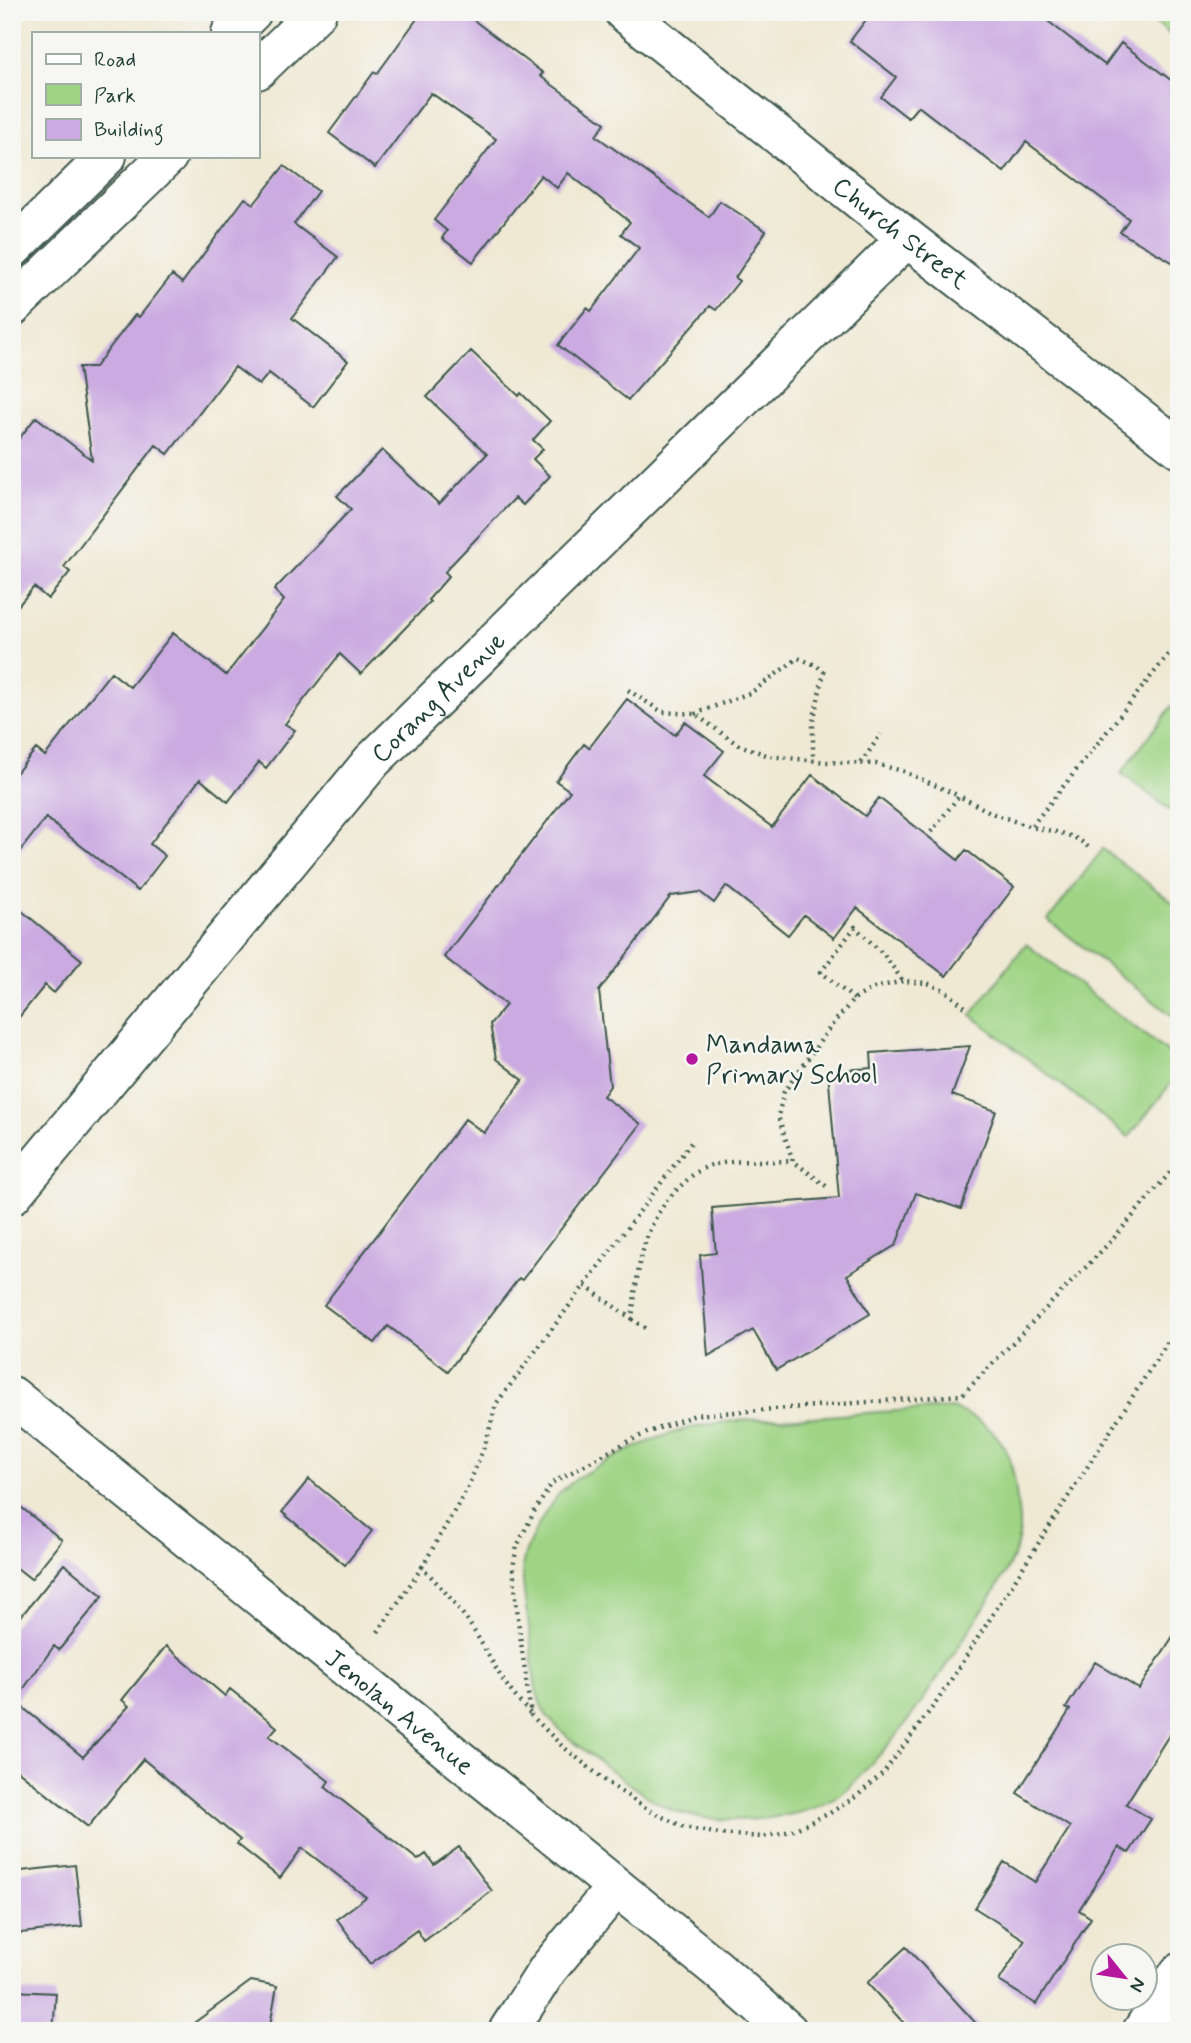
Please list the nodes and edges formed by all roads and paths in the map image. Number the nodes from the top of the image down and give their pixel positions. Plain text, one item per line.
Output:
1 (252, 12) edge
2 (317, 12) edge
3 (624, 12) edge
4 (232, 32) edge
5 (259, 68) edge
6 (105, 158) edge
7 (166, 158) edge
8 (907, 237) junction
9 (12, 249) edge
10 (12, 307) edge
11 (1179, 448) edge
12 (1179, 649) edge
13 (628, 690) dead end
14 (695, 715) junction
15 (881, 734) dead end
16 (813, 761) junction
17 (861, 763) junction
18 (960, 796) junction
19 (1031, 827) junction
20 (931, 832) dead end
21 (1088, 847) dead end
22 (903, 981) junction
23 (854, 999) junction
24 (965, 1007) dead end
25 (693, 1140) dead end
26 (793, 1161) junction
27 (1179, 1163) edge
28 (826, 1186) dead end
29 (12, 1195) edge
30 (585, 1286) junction
31 (632, 1319) junction
32 (1179, 1324) edge
33 (645, 1328) dead end
34 (12, 1396) edge
35 (422, 1567) junction
36 (378, 1632) dead end
37 (531, 1715) junction
38 (616, 1887) junction
39 (1179, 1973) edge
40 (508, 2031) edge
41 (788, 2031) edge
42 (1142, 2031) edge

1 - 4 street
2 - 5 street
3 - 8 street, Church Street
6 - 9 street
7 - 10 street
8 - 11 street, Church Street
8 - 29 street, Corang Avenue
12 - 19 path
13 - 14 path
14 - 16 path
14 - 16 path
15 - 17 path
16 - 17 path
17 - 18 path
18 - 19 path
18 - 20 path
19 - 21 path
22 - 23 path
22 - 23 path
22 - 24 path
23 - 26 path
25 - 30 path
26 - 28 path
26 - 31 path
27 - 37 path
30 - 31 path
30 - 35 path
31 - 33 path
32 - 37 path
34 - 38 street, Jenolan Avenue
35 - 36 path
35 - 37 path
38 - 40 street
38 - 41 street, Jenolan Avenue
39 - 42 street

